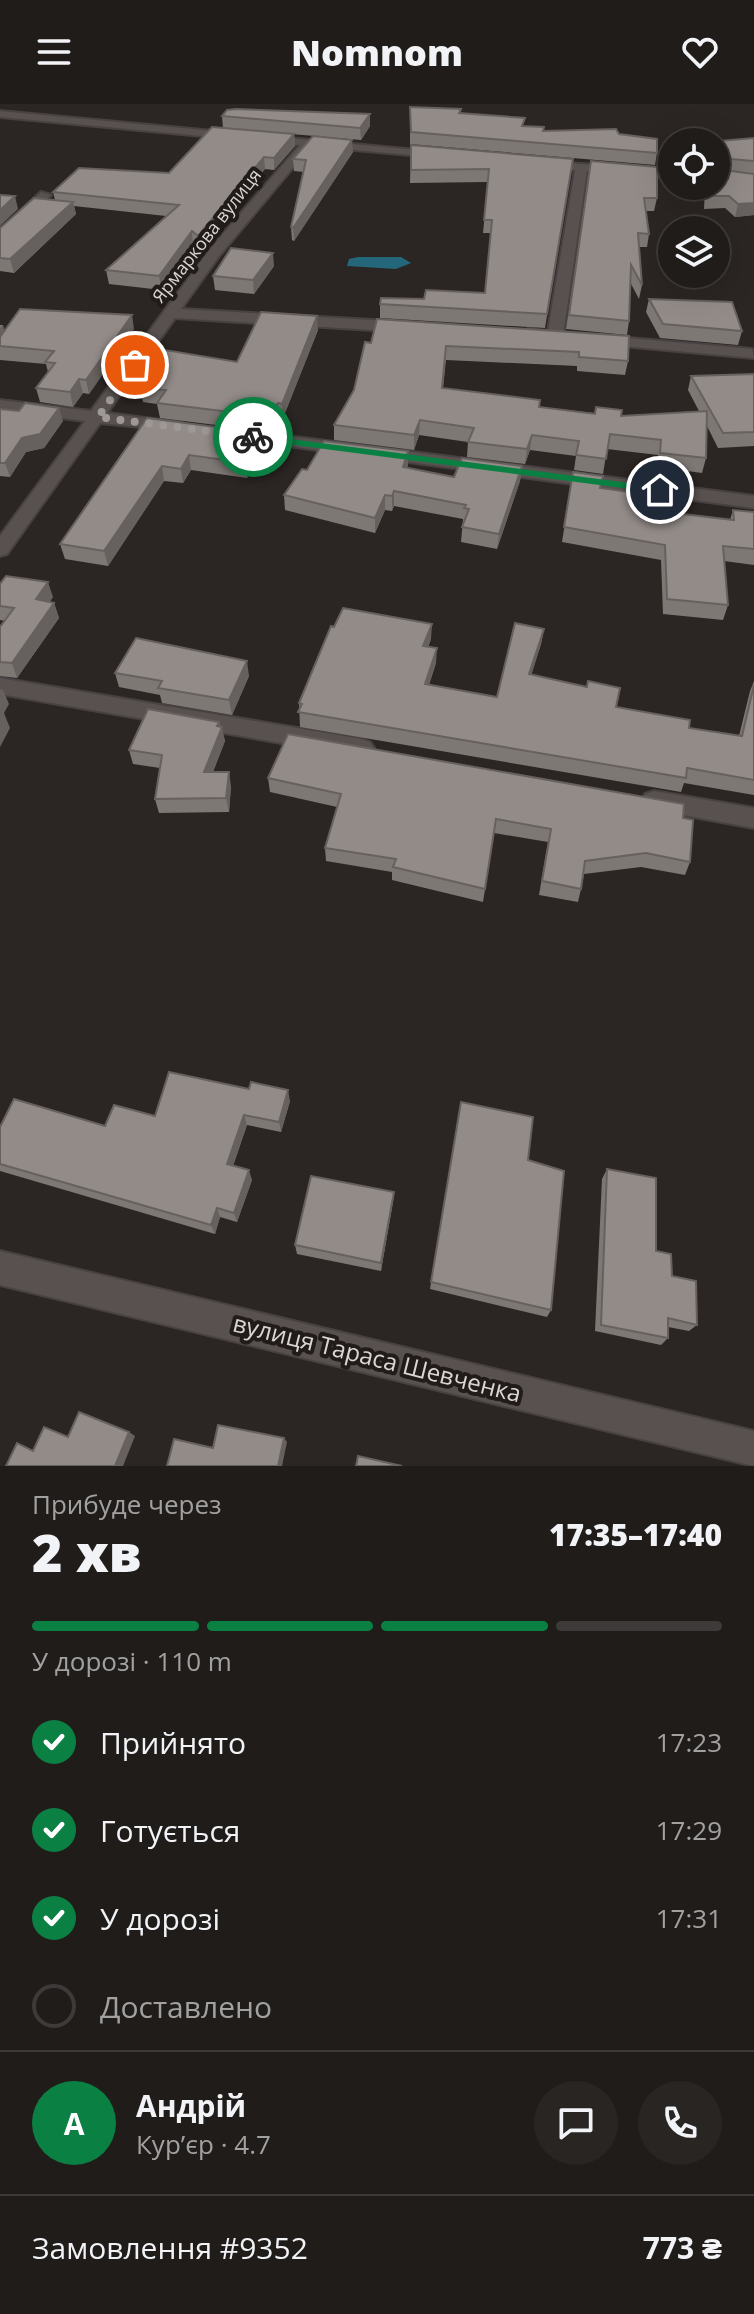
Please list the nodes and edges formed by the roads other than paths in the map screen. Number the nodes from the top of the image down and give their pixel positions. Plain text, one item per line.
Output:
1 (0, 114) edge
2 (308, 143) junction
3 (459, 156) edge
4 (520, 162) edge
5 (581, 168) junction
6 (658, 173) edge
7 (45, 195) dead end
8 (0, 237) edge
9 (172, 313) junction
10 (427, 328) edge
11 (507, 333) edge
12 (570, 337) junction
13 (752, 354) edge
14 (0, 405) edge
15 (98, 417) junction
16 (754, 502) edge
17 (0, 550) edge
18 (0, 686) edge
19 (377, 751) edge
20 (628, 797) edge
21 (754, 818) edge
22 (0, 1268) edge
23 (754, 1450) edge

1 - 2 street
2 - 3 street
2 - 9 street, Ярмаркова вулиця
4 - 5 street
5 - 6 street
5 - 12 street
7 - 8 street
9 - 10 street
9 - 15 street, Ярмаркова вулиця
11 - 12 street
12 - 13 street
14 - 15 street
15 - 16 street
15 - 17 street, Ярмаркова вулиця
18 - 19 street
20 - 21 street
22 - 23 street, вулиця Тараса Шевченка

